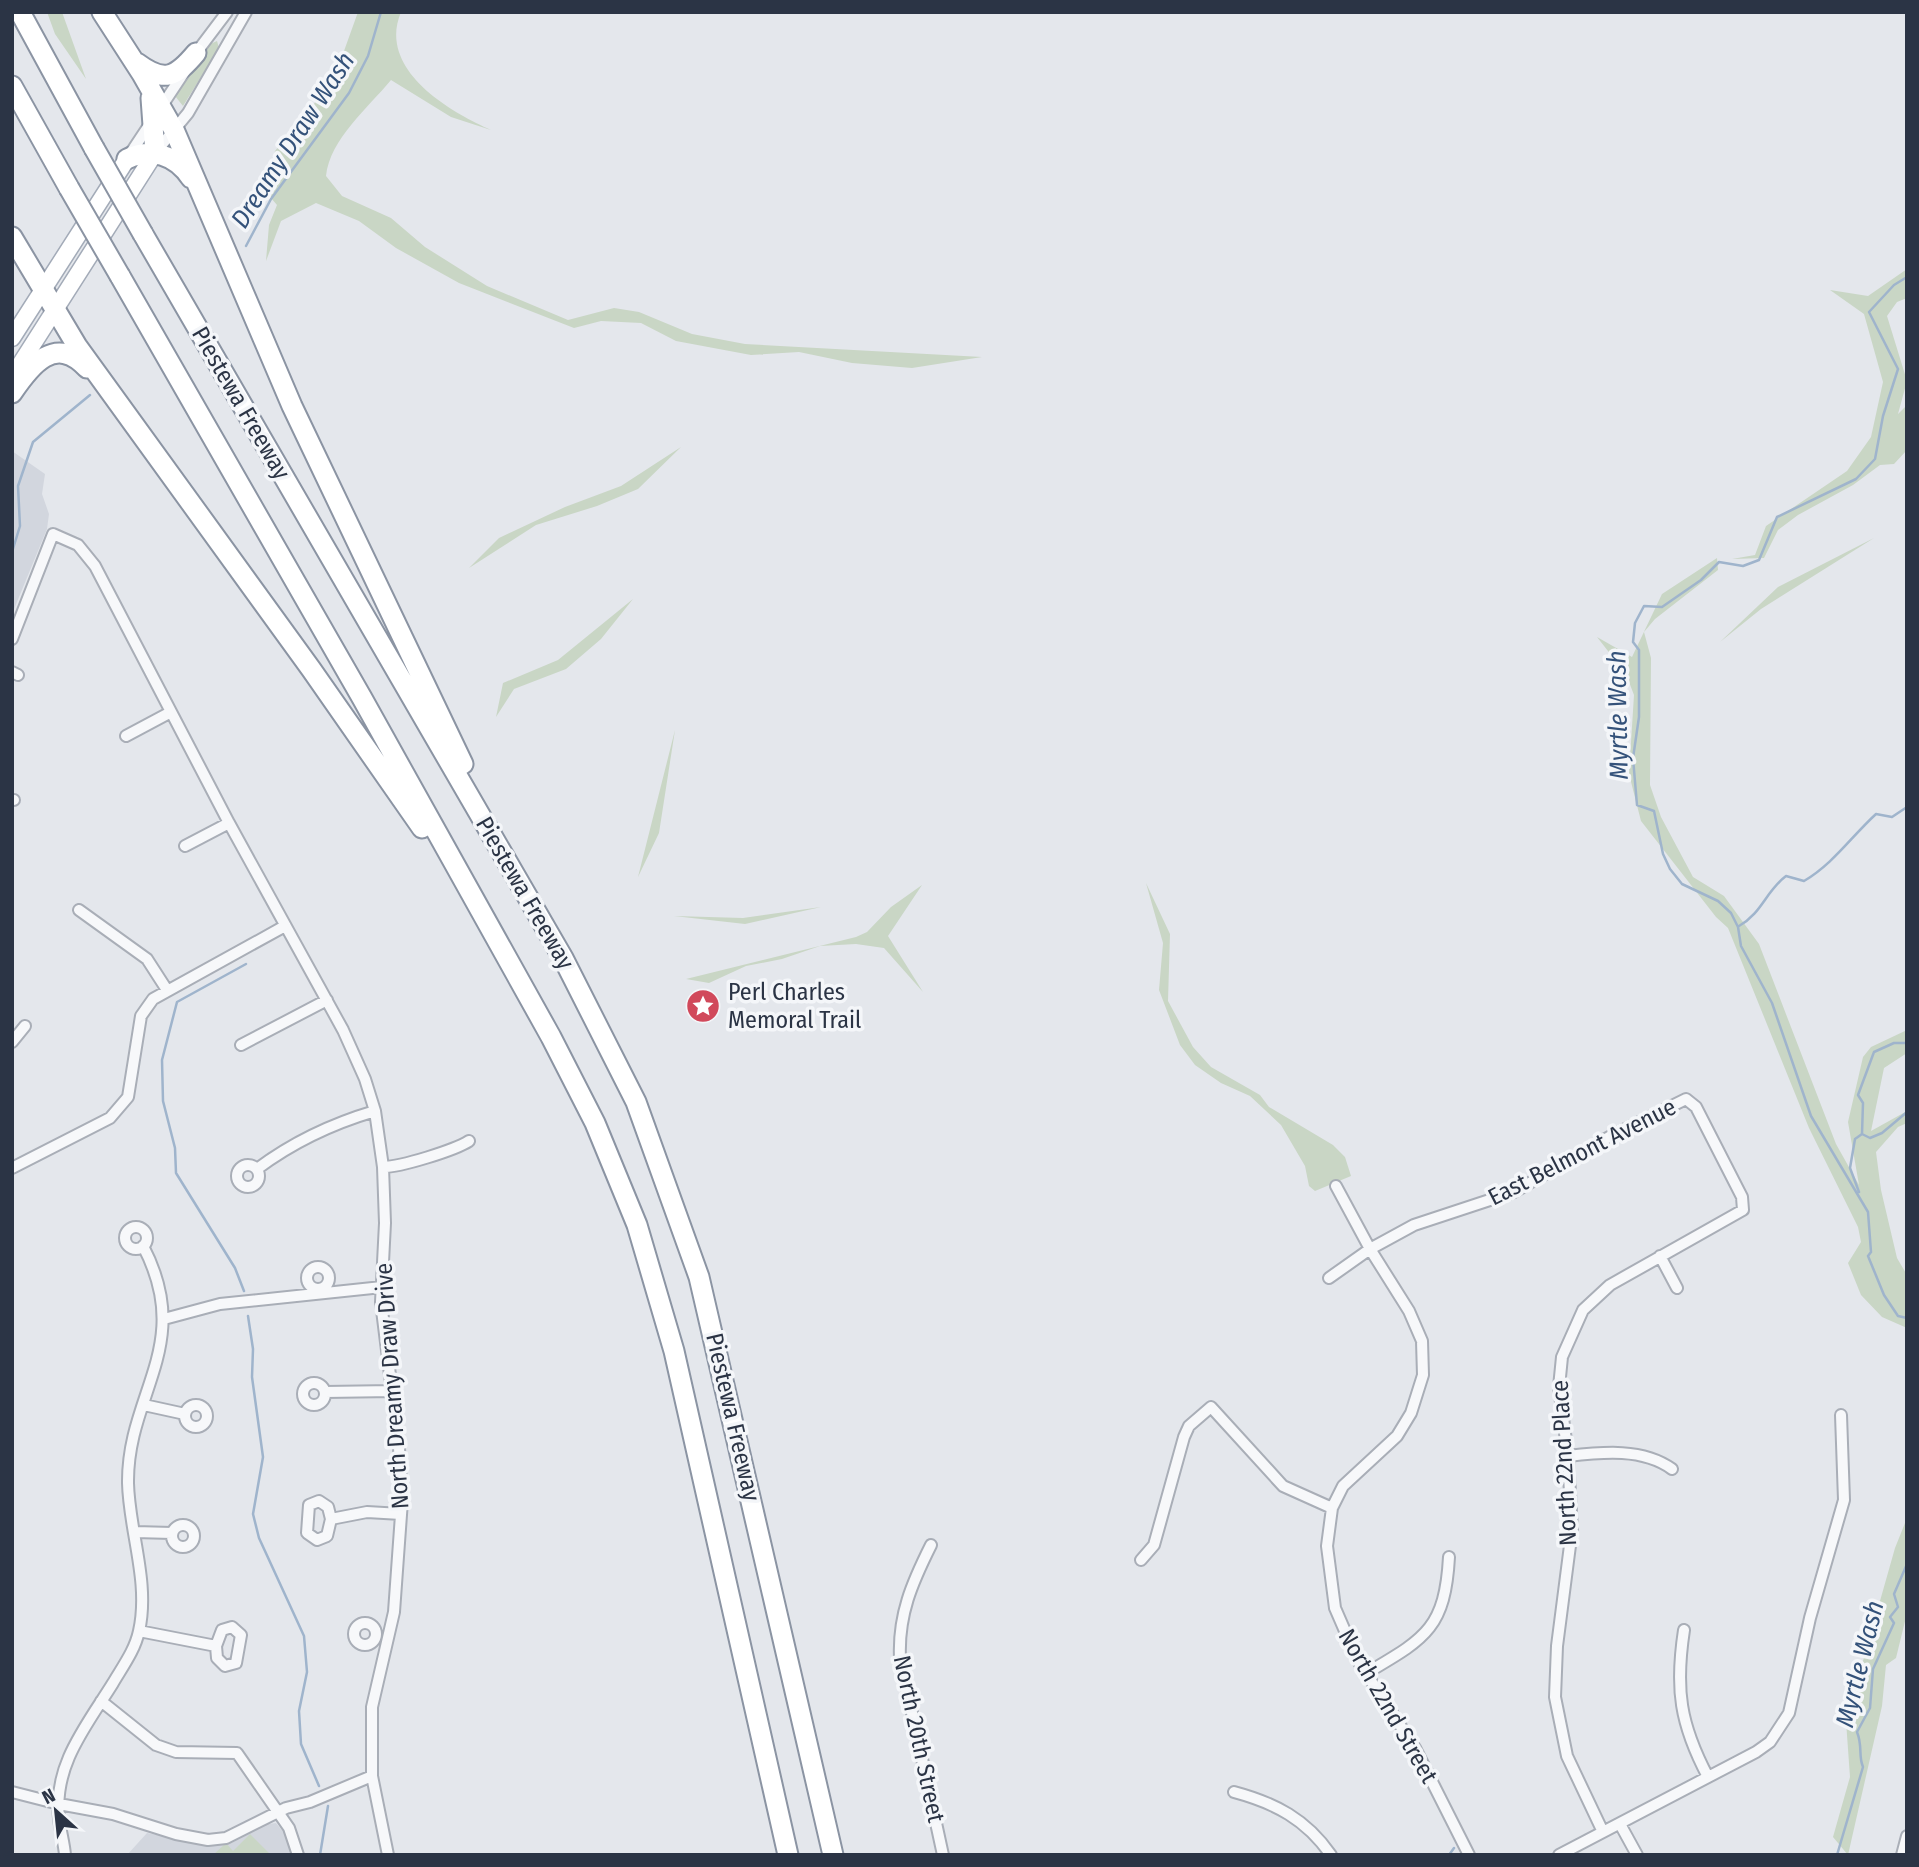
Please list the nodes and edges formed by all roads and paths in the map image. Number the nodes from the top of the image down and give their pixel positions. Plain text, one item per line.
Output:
1 (20, 12) edge
2 (102, 12) edge
3 (228, 12) edge
4 (246, 12) edge
5 (196, 53) junction
6 (139, 68) junction
7 (12, 86) edge
8 (158, 111) junction
9 (175, 132) junction
10 (155, 153) junction
11 (127, 159) junction
12 (199, 195) junction
13 (12, 237) edge
14 (41, 290) junction
15 (54, 310) junction
16 (12, 338) edge
17 (12, 377) edge
18 (12, 393) edge
19 (110, 393) junction
20 (12, 639) edge
21 (171, 712) junction
22 (126, 737) dead end
23 (229, 822) junction
24 (185, 846) dead end
25 (512, 870) junction
26 (474, 900) junction
27 (79, 910) dead end
28 (285, 926) junction
29 (167, 989) junction
30 (327, 1000) junction
31 (25, 1026) dead end
32 (12, 1042) edge
33 (241, 1045) dead end
34 (1686, 1099) joint
35 (375, 1111) junction
36 (469, 1141) dead end
37 (383, 1167) junction
38 (12, 1168) edge
39 (257, 1169) dead end
40 (1336, 1186) dead end
41 (144, 1246) dead end
42 (1370, 1249) junction
43 (1660, 1256) junction
44 (1329, 1278) dead end
45 (382, 1287) junction
46 (1677, 1288) dead end
47 (164, 1319) junction
48 (393, 1391) junction
49 (326, 1392) dead end
50 (144, 1405) junction
51 (185, 1414) dead end
52 (1842, 1415) dead end
53 (1569, 1456) junction
54 (1672, 1469) dead end
55 (1332, 1508) junction
56 (401, 1514) junction
57 (331, 1519) dead end
58 (135, 1532) junction
59 (172, 1534) dead end
60 (931, 1545) dead end
61 (1449, 1557) dead end
62 (1141, 1560) dead end
63 (1684, 1630) dead end
64 (139, 1631) junction
65 (216, 1646) dead end
66 (1365, 1674) junction
67 (102, 1701) junction
68 (372, 1776) junction
69 (1708, 1777) junction
70 (12, 1792) edge
71 (1234, 1792) dead end
72 (59, 1804) junction
73 (278, 1812) junction
74 (1620, 1824) junction
75 (1603, 1832) junction
76 (1907, 1836) edge
77 (65, 1855) edge
78 (298, 1855) edge
79 (388, 1855) edge
80 (788, 1855) edge
81 (833, 1855) edge
82 (943, 1855) edge
83 (1331, 1855) edge
84 (1469, 1855) edge
85 (1559, 1855) edge
86 (1637, 1855) edge
87 (1902, 1855) edge

1 - 25 highway, Piestewa Freeway, bridge
2 - 6 highway
3 - 5 street
4 - 9 street
5 - 6 highway
5 - 8 street
6 - 8 highway
7 - 26 highway, Piestewa Freeway, bridge
8 - 9 highway
8 - 10 highway
8 - 11 street
9 - 10 street
9 - 12 highway
10 - 11 highway
10 - 12 highway
10 - 15 main road
11 - 14 main road
12 - 25 highway
13 - 14 highway
14 - 15 highway
14 - 16 main road
15 - 17 main road
15 - 19 highway
18 - 19 highway
19 - 26 highway
20 - 21 street, North Dreamy Draw Drive
21 - 22 street
21 - 23 street, North Dreamy Draw Drive
23 - 24 street
23 - 28 street, North Dreamy Draw Drive
25 - 81 highway, Piestewa Freeway
26 - 80 highway, Piestewa Freeway
27 - 29 street
28 - 29 street
28 - 30 street, North Dreamy Draw Drive
29 - 38 street
30 - 33 street
30 - 35 street, North Dreamy Draw Drive
31 - 32 street
34 - 42 street, East Belmont Avenue
34 - 43 street, North 22nd Place
35 - 37 street, North Dreamy Draw Drive
35 - 39 street
36 - 37 street
37 - 45 street, North Dreamy Draw Drive
40 - 42 street, North 22nd Street
41 - 47 street
42 - 44 street, East Belmont Avenue
42 - 55 street, North 22nd Street
43 - 46 street
43 - 53 street, North 22nd Place
45 - 47 street
45 - 48 street, North Dreamy Draw Drive
47 - 50 street
48 - 49 street
48 - 56 street, North Dreamy Draw Drive
50 - 51 street
50 - 58 street
52 - 69 street
53 - 54 street
53 - 75 street, North 22nd Place
55 - 62 street
55 - 66 street, North 22nd Street
56 - 57 street
56 - 68 street, North Dreamy Draw Drive
58 - 59 street
58 - 64 street
60 - 82 street, North 20th Street
61 - 66 street
63 - 69 street
64 - 65 street
64 - 67 street
66 - 84 street, North 22nd Street
67 - 72 street
67 - 73 street
68 - 73 street
68 - 79 street, North Dreamy Draw Drive
69 - 74 street
70 - 72 street
71 - 83 street
72 - 73 street
72 - 77 street
73 - 78 street
74 - 75 street
74 - 86 street
75 - 85 street
76 - 87 street

